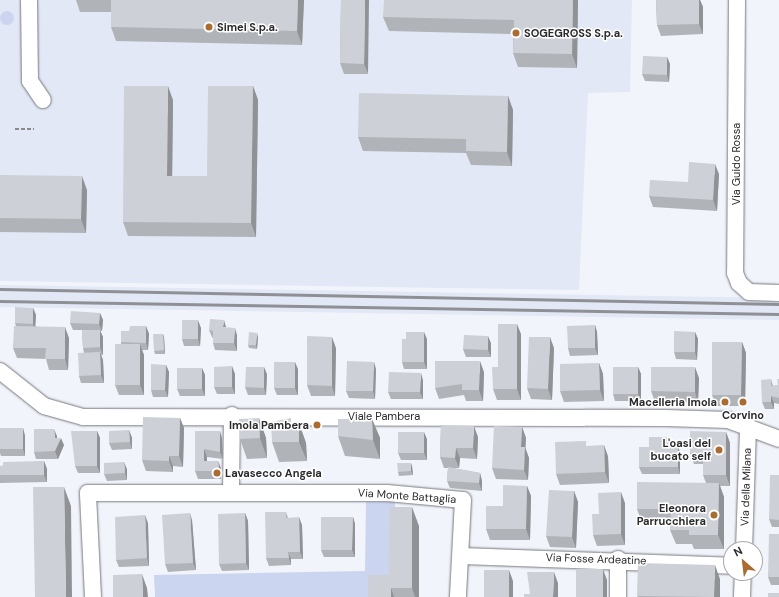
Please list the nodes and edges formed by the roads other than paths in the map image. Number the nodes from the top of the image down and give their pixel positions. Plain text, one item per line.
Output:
1 (29, 0) edge
2 (737, 0) edge
3 (43, 100) dead end
4 (779, 293) edge
5 (0, 371) edge
6 (232, 415) junction
7 (748, 426) junction
8 (779, 439) edge
9 (231, 493) junction
10 (744, 541) edge
11 (462, 556) junction
12 (618, 559) junction
13 (723, 566) edge
14 (743, 581) edge
15 (93, 597) edge
16 (458, 597) edge
17 (618, 597) edge
18 (742, 597) edge

1 - 3 street
2 - 4 street, Via Guido Rossa
5 - 6 street, Viale Pambera
6 - 7 street, Viale Pambera
6 - 9 street
7 - 8 street, Viale Pambera
7 - 10 street, Via della Milana
9 - 11 street, Via Monte Battaglia
9 - 15 street, Via Monte Battaglia
11 - 12 street, Via Fosse Ardeatine
11 - 16 street, Via Monte Battaglia
12 - 13 street, Via Fosse Ardeatine
12 - 17 street
14 - 18 street

